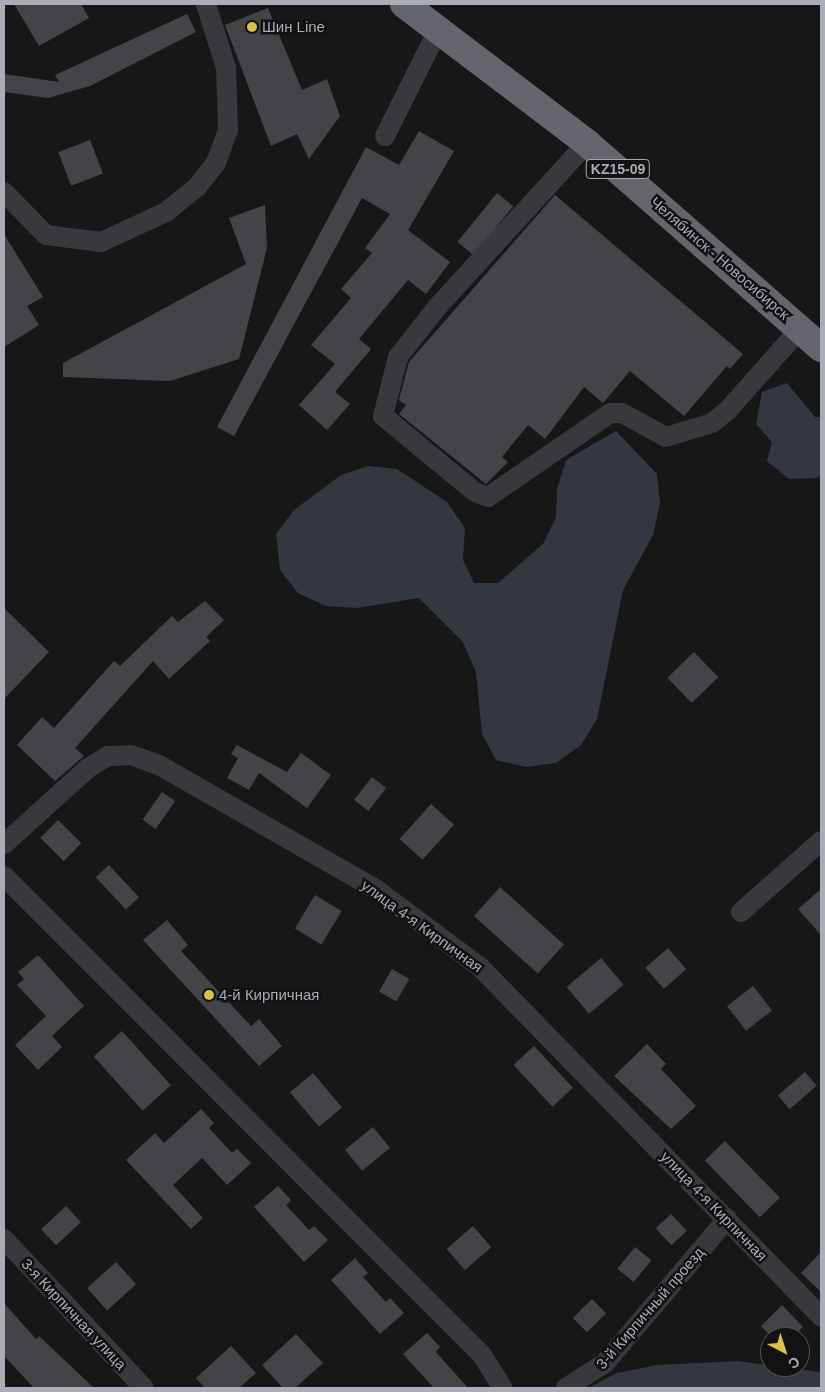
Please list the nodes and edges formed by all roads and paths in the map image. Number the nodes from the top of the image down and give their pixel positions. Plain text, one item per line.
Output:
1 (206, 4) edge
2 (404, 4) edge
3 (438, 30) junction
4 (384, 136) dead end
5 (587, 143) junction
6 (4, 192) edge
7 (800, 329) junction
8 (821, 348) edge
9 (821, 841) edge
10 (4, 844) edge
11 (4, 876) edge
12 (741, 912) dead end
13 (727, 1219) junction
14 (4, 1239) edge
15 (821, 1317) edge
16 (144, 1388) edge
17 (503, 1388) edge
18 (566, 1388) edge

1 - 6 street
2 - 3 highway, Челябинск - Новосибирск / KZ15-09
3 - 4 street
3 - 5 highway, Челябинск - Новосибирск / KZ15-09
5 - 7 highway, Челябинск - Новосибирск / KZ15-09
5 - 7 street
7 - 8 highway, Челябинск - Новосибирск / KZ15-09
9 - 12 street
10 - 13 street, улица 4-я Кирпичная
11 - 17 street
13 - 15 street, улица 4-я Кирпичная
13 - 18 street, 3-й Кирпичный проезд
14 - 16 street, 3-я Кирпичная улица

